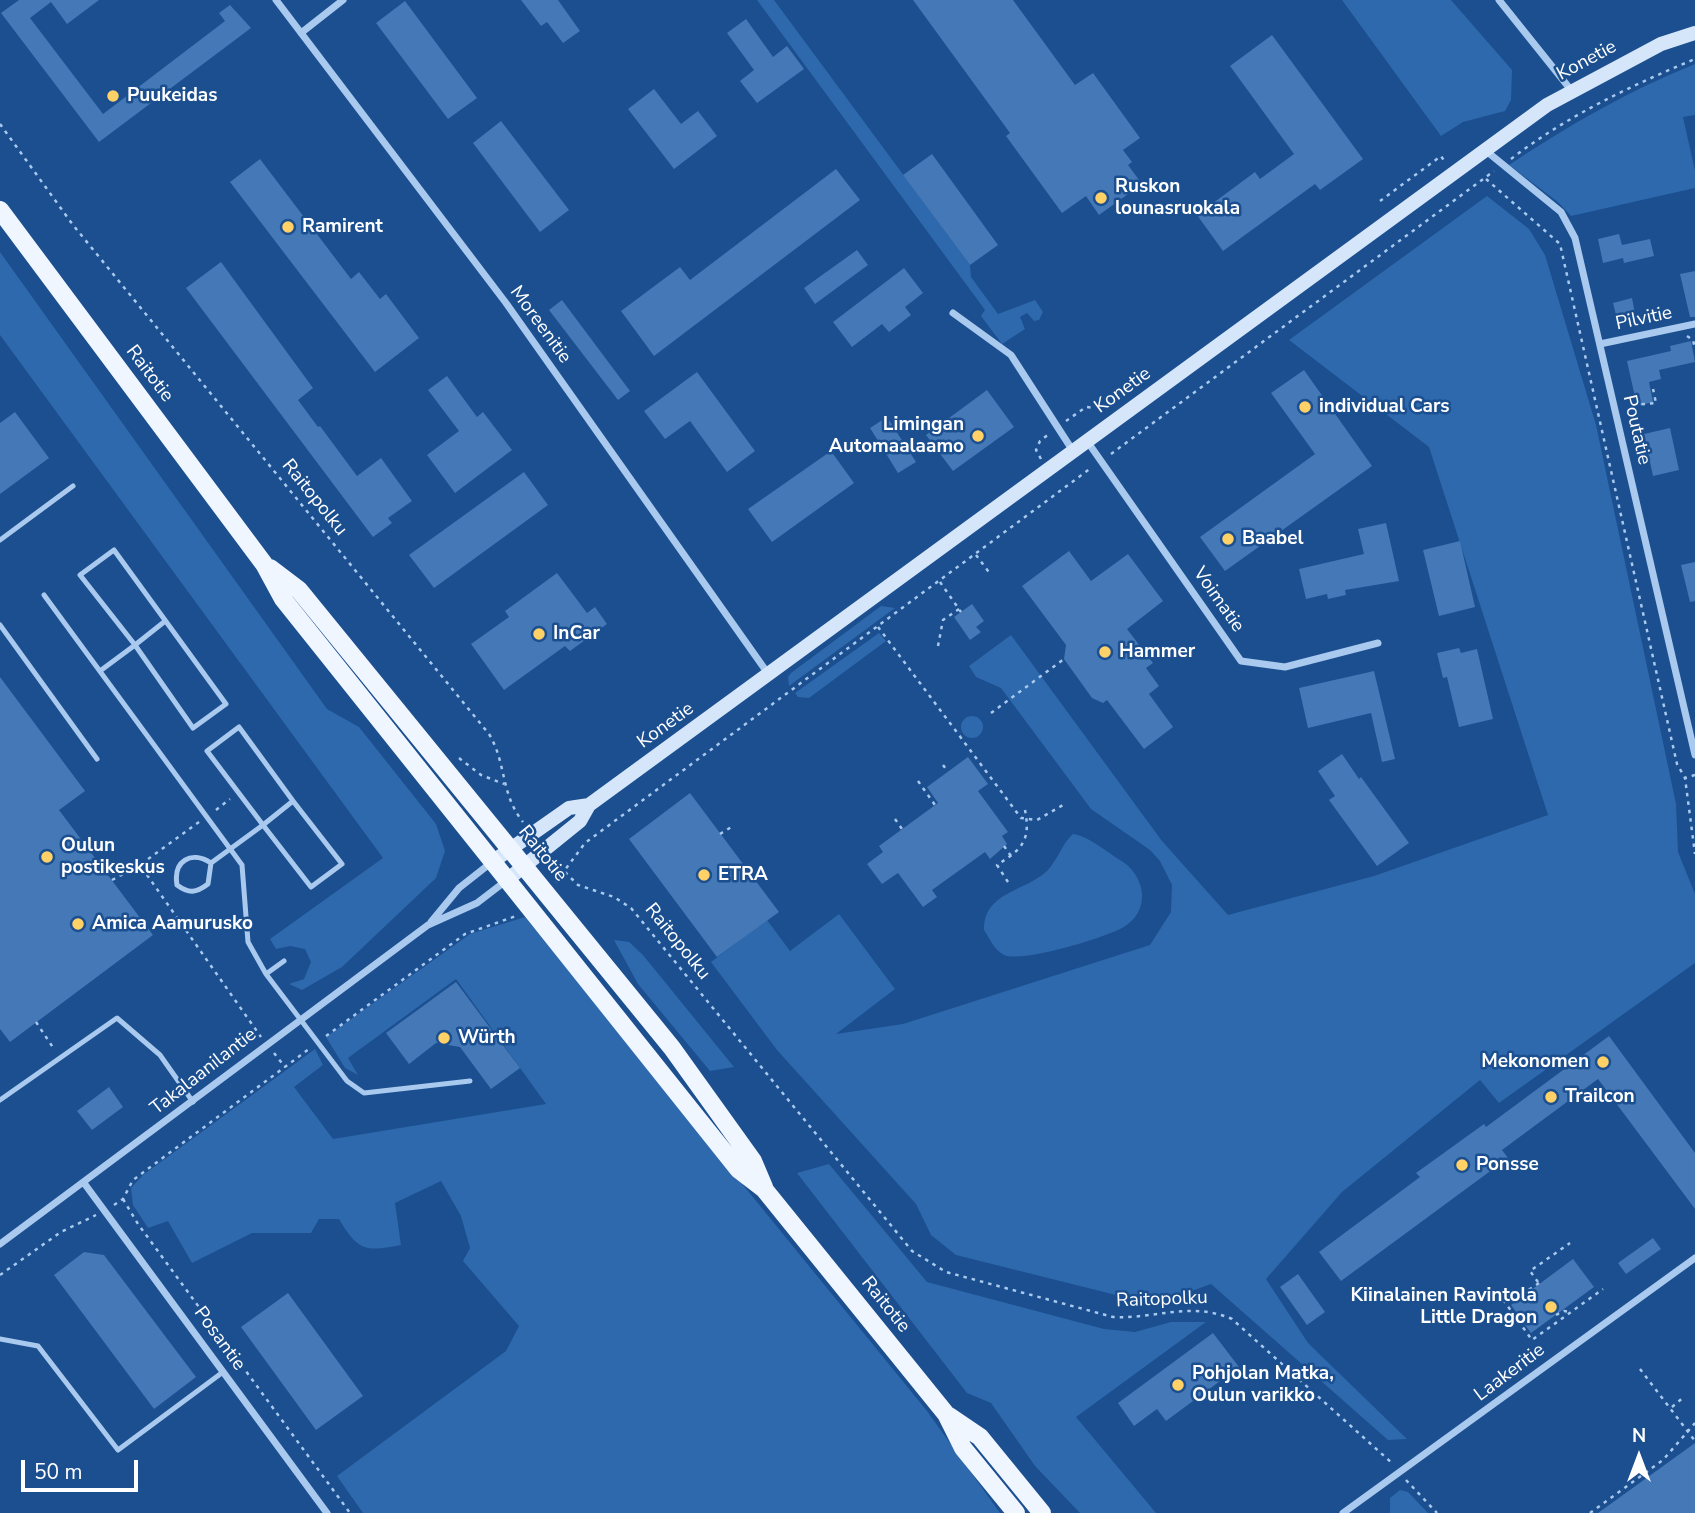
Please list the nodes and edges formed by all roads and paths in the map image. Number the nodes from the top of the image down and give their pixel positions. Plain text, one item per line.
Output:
1 (276, 0) edge
2 (344, 0) edge
3 (1499, 0) edge
4 (301, 33) junction
5 (1695, 33) edge
6 (1695, 59) edge
7 (1571, 90) junction
8 (0, 124) edge
9 (1484, 150) junction
10 (1502, 165) junction
11 (1453, 173) junction
12 (1485, 178) junction
13 (1380, 201) dead end
14 (0, 210) edge
15 (953, 313) dead end
16 (1695, 324) edge
17 (1687, 336) dead end
18 (1600, 344) junction
19 (1695, 349) edge
20 (1652, 384) dead end
21 (1633, 405) dead end
22 (1087, 441) junction
23 (1074, 452) junction
24 (1101, 461) junction
25 (73, 486) dead end
26 (0, 540) edge
27 (976, 555) junction
28 (264, 564) junction
29 (990, 575) dead end
30 (940, 582) junction
31 (44, 595) dead end
32 (164, 622) junction
33 (0, 625) edge
34 (878, 627) junction
35 (1378, 643) dead end
36 (135, 645) junction
37 (938, 646) dead end
38 (1064, 659) dead end
39 (100, 671) junction
40 (770, 676) junction
41 (990, 713) dead end
42 (453, 754) dead end
43 (1695, 755) edge
44 (97, 759) dead end
45 (943, 765) dead end
46 (948, 772) dead end
47 (1695, 775) edge
48 (1685, 778) junction
49 (918, 781) dead end
50 (504, 784) junction
51 (239, 793) junction
52 (293, 801) junction
53 (589, 805) junction
54 (935, 805) dead end
55 (1063, 805) dead end
56 (1025, 810) dead end
57 (207, 816) junction
58 (895, 819) dead end
59 (1027, 820) junction
60 (263, 825) junction
61 (733, 826) dead end
62 (902, 829) dead end
63 (531, 833) junction
64 (720, 834) dead end
65 (1004, 846) dead end
66 (230, 849) junction
67 (510, 849) junction
68 (546, 852) junction
69 (1695, 854) edge
70 (1011, 856) junction
71 (492, 862) junction
72 (211, 863) junction
73 (140, 865) junction
74 (525, 867) junction
75 (563, 873) junction
76 (112, 880) dead end
77 (507, 880) junction
78 (1008, 882) dead end
79 (545, 892) junction
80 (527, 907) junction
81 (428, 925) junction
82 (284, 961) dead end
83 (266, 974) junction
84 (300, 1019) junction
85 (36, 1022) dead end
86 (318, 1042) junction
87 (266, 1044) junction
88 (60, 1057) junction
89 (285, 1067) junction
90 (470, 1081) dead end
91 (0, 1100) edge
92 (193, 1102) junction
93 (84, 1183) junction
94 (764, 1189) junction
95 (123, 1199) junction
96 (105, 1211) junction
97 (1570, 1243) dead end
98 (0, 1244) edge
99 (1695, 1258) edge
100 (0, 1275) edge
101 (1603, 1289) dead end
102 (1516, 1292) junction
103 (1520, 1298) dead end
104 (1572, 1312) junction
105 (1556, 1315) dead end
106 (0, 1339) edge
107 (1640, 1370) dead end
108 (223, 1372) junction
109 (1685, 1396) dead end
110 (1672, 1407) junction
111 (946, 1414) junction
112 (1695, 1423) edge
113 (1687, 1430) junction
114 (1695, 1441) edge
115 (1400, 1472) junction
116 (327, 1513) edge
117 (350, 1513) edge
118 (1016, 1513) edge
119 (1042, 1513) edge
120 (1343, 1513) edge
121 (1437, 1513) edge
122 (1590, 1513) edge

1 - 4 street, Moreenitie
2 - 4 street
3 - 7 street
4 - 40 street, Moreenitie
5 - 7 street, Konetie
6 - 10 path
7 - 9 street, Konetie
8 - 50 path, Raitopolku
9 - 10 street, Poutatie
9 - 11 street, Konetie
10 - 12 path
10 - 18 street, Poutatie
11 - 13 path
11 - 22 street, Konetie
12 - 24 path
12 - 48 path
14 - 28 main road, Raitotie
15 - 23 street
16 - 18 street, Pilvitie
17 - 19 path
18 - 43 street, Poutatie
20 - 21 path
22 - 23 street, Konetie
22 - 24 street, Voimatie
23 - 40 street, Konetie
24 - 27 path
24 - 35 street, Voimatie
25 - 26 lane
27 - 29 path
27 - 30 path
28 - 67 main road, Raitotie
28 - 71 main road, Raitotie
30 - 34 path
30 - 37 path
31 - 39 lane
32 - 36 lane
32 - 36 lane
32 - 36 lane
33 - 44 lane
34 - 59 path
34 - 75 path
36 - 39 lane
38 - 41 path
39 - 57 lane
40 - 53 street, Konetie
42 - 50 path
45 - 46 path
47 - 48 path
48 - 69 path
49 - 54 path
50 - 63 path, Raitopolku
51 - 52 lane
51 - 57 path
51 - 60 lane
52 - 60 lane
52 - 60 lane
53 - 63 street, Konetie
53 - 68 street, Konetie
55 - 59 path
56 - 59 path
57 - 66 lane
57 - 73 path
58 - 62 path
59 - 70 path
60 - 66 lane
61 - 64 path
63 - 67 street, Konetie
65 - 70 path
66 - 72 lane
66 - 83 lane
67 - 71 street, Konetie
67 - 74 main road, Raitotie
68 - 74 street, Konetie
68 - 75 path, Raitopolku
70 - 78 path
71 - 77 main road, Raitotie
71 - 81 street, Takalaanilantie
72 - 72 lane
73 - 76 path
73 - 87 path
74 - 77 street, Konetie
74 - 79 main road, Raitotie
75 - 79 path
75 - 115 path, Raitopolku
77 - 80 main road, Raitotie
77 - 81 street, Takalaanilantie
79 - 94 main road, Raitotie
80 - 86 path
80 - 94 main road, Raitotie
81 - 84 street, Takalaanilantie
82 - 83 lane
83 - 84 lane
84 - 86 lane
84 - 87 street, Takalaanilantie
85 - 88 path
86 - 89 path
86 - 90 lane
87 - 89 path
87 - 92 street, Takalaanilantie
88 - 91 lane
88 - 92 lane
89 - 95 path
92 - 93 street, Takalaanilantie
93 - 96 street, Posantie
93 - 98 street, Takalaanilantie
94 - 111 main road, Raitotie
95 - 96 path
95 - 117 path
96 - 100 path
96 - 108 street, Posantie
97 - 102 path
99 - 115 street, Laakeritie
101 - 104 path
102 - 103 path
102 - 104 path
104 - 105 path
106 - 108 lane
107 - 110 path
108 - 116 street, Posantie
109 - 110 path
110 - 113 path
111 - 118 main road, Raitotie
111 - 119 main road, Raitotie
112 - 113 path
113 - 114 path
113 - 122 path
115 - 120 street, Laakeritie
115 - 121 path, Raitopolku

